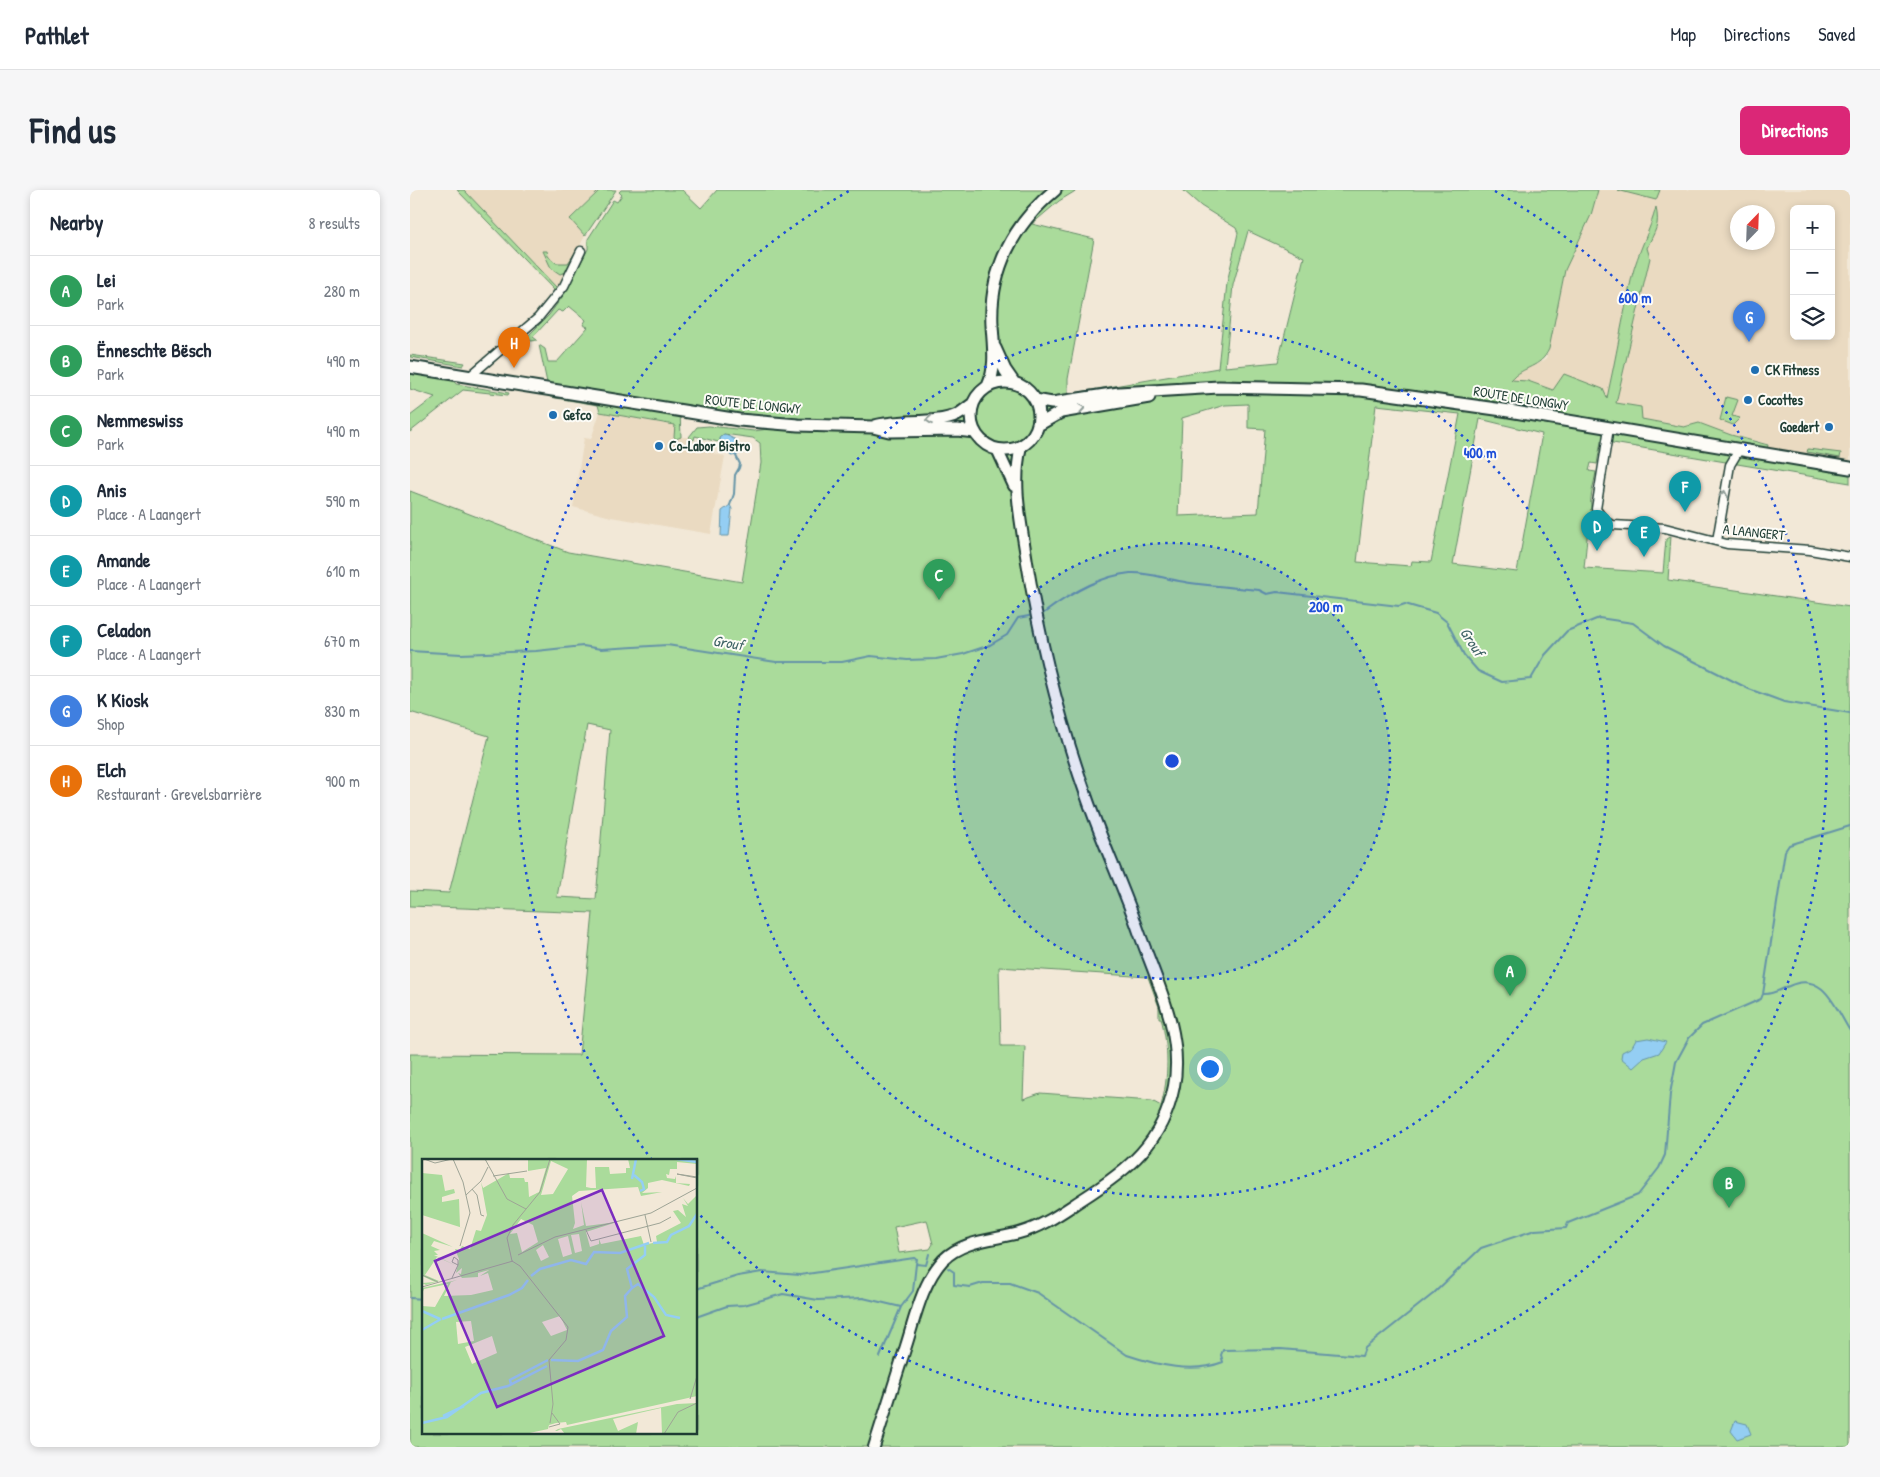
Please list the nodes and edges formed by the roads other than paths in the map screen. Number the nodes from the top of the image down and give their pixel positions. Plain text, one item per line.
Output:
1 (1055, 190) edge
2 (581, 251) dead end
3 (994, 347) junction
4 (410, 367) edge
5 (469, 377) junction
6 (1014, 383) junction
7 (988, 386) junction
8 (1185, 389) junction
9 (1035, 400) junction
10 (973, 404) junction
11 (1038, 425) junction
12 (873, 426) junction
13 (1610, 428) junction
14 (975, 432) junction
15 (1021, 446) junction
16 (997, 449) junction
17 (1739, 450) junction
18 (1850, 468) edge
19 (1015, 489) junction
20 (1717, 541) junction
21 (1850, 557) edge
22 (874, 1447) edge

1 - 3 main road
2 - 5 street
3 - 6 main road
3 - 7 main road
4 - 5 main road, ROUTE DE LONGWY
5 - 12 main road, ROUTE DE LONGWY
6 - 7 main road
6 - 9 main road
7 - 10 main road
8 - 9 main road, ROUTE DE LONGWY
11 -> 8 main road, ROUTE DE LONGWY
8 - 13 main road, ROUTE DE LONGWY
9 - 11 main road
10 -> 12 main road, ROUTE DE LONGWY
10 - 14 main road
11 - 15 main road
12 - 14 main road, ROUTE DE LONGWY
13 - 17 main road, ROUTE DE LONGWY
13 - 20 street, A LAANGERT
14 - 16 main road
15 - 16 main road
15 - 19 main road
16 - 19 main road
17 - 18 main road, ROUTE DE LONGWY
20 -> 17 street
19 - 22 main road
20 - 21 street, A LAANGERT

